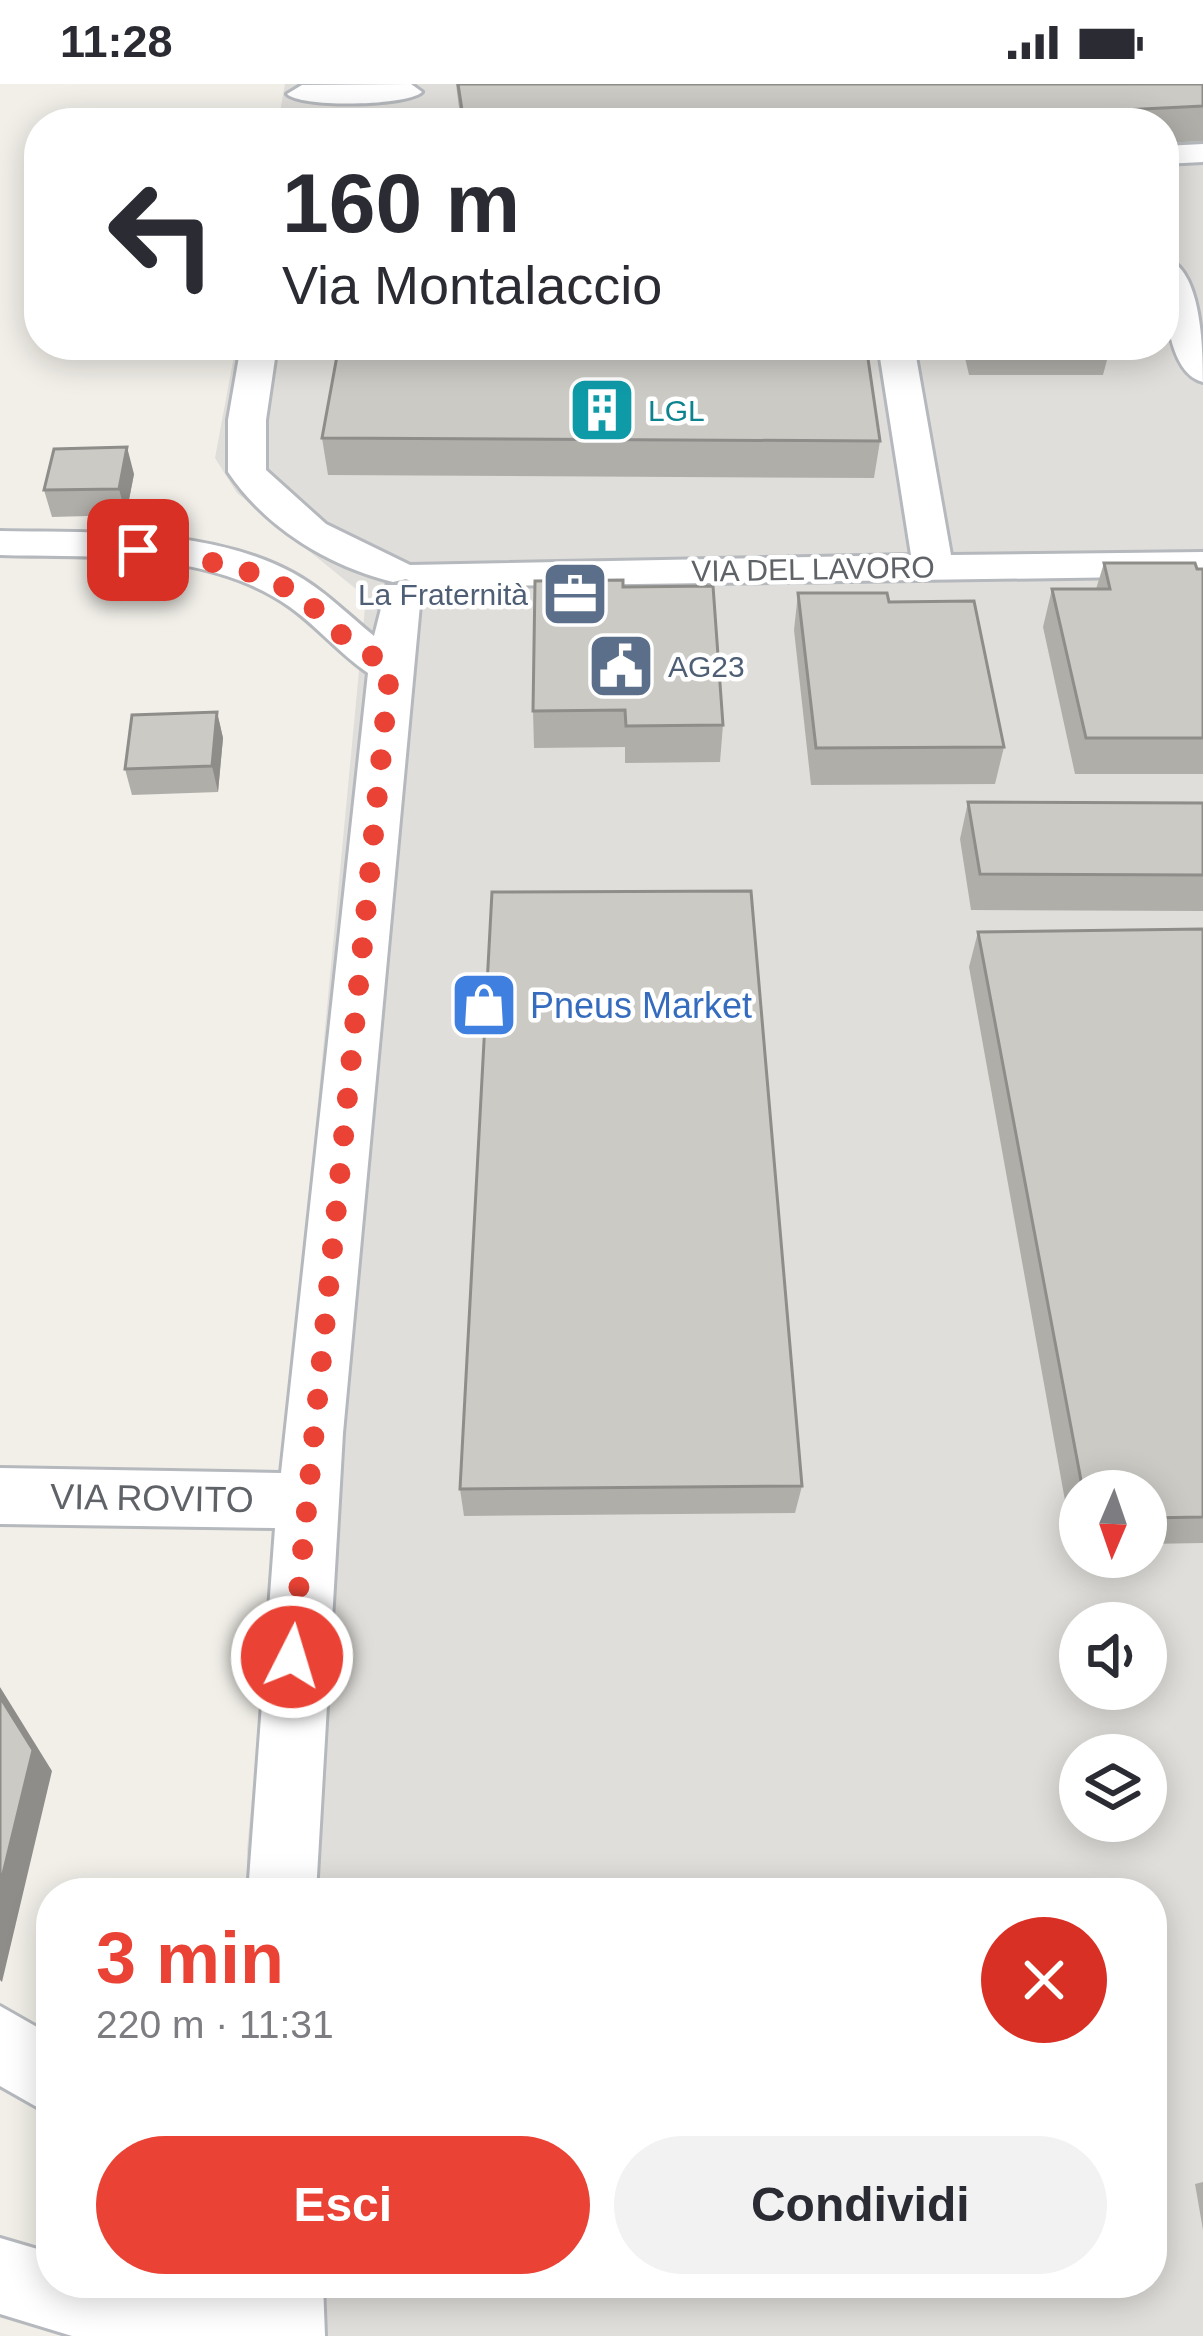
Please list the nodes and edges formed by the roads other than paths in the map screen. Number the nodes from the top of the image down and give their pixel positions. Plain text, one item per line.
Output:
1 (301, 100) edge
2 (408, 100) edge
3 (1179, 308) edge
4 (257, 360) edge
5 (898, 360) edge
6 (1203, 371) edge
7 (0, 543) edge
8 (1203, 564) edge
9 (933, 567) junction
10 (406, 579) junction
11 (390, 668) junction
12 (0, 1496) edge
13 (305, 1501) junction
14 (283, 1878) edge
15 (0, 2042) edge
16 (36, 2068) edge
17 (0, 2276) edge
18 (36, 2287) edge
19 (74, 2298) edge
20 (214, 2298) edge
21 (285, 2298) edge
22 (201, 2336) edge
23 (219, 2336) edge
24 (286, 2336) edge

1 - 2 street
3 - 6 street
4 - 10 street
5 - 9 street
7 - 11 street
8 - 9 street, VIA DEL LAVORO
9 - 10 street, VIA DEL LAVORO
10 - 11 street
11 - 13 street
12 - 13 street, VIA ROVITO
13 - 14 street
15 - 16 street
17 - 18 street
19 - 22 street
20 - 23 street
21 - 24 street

